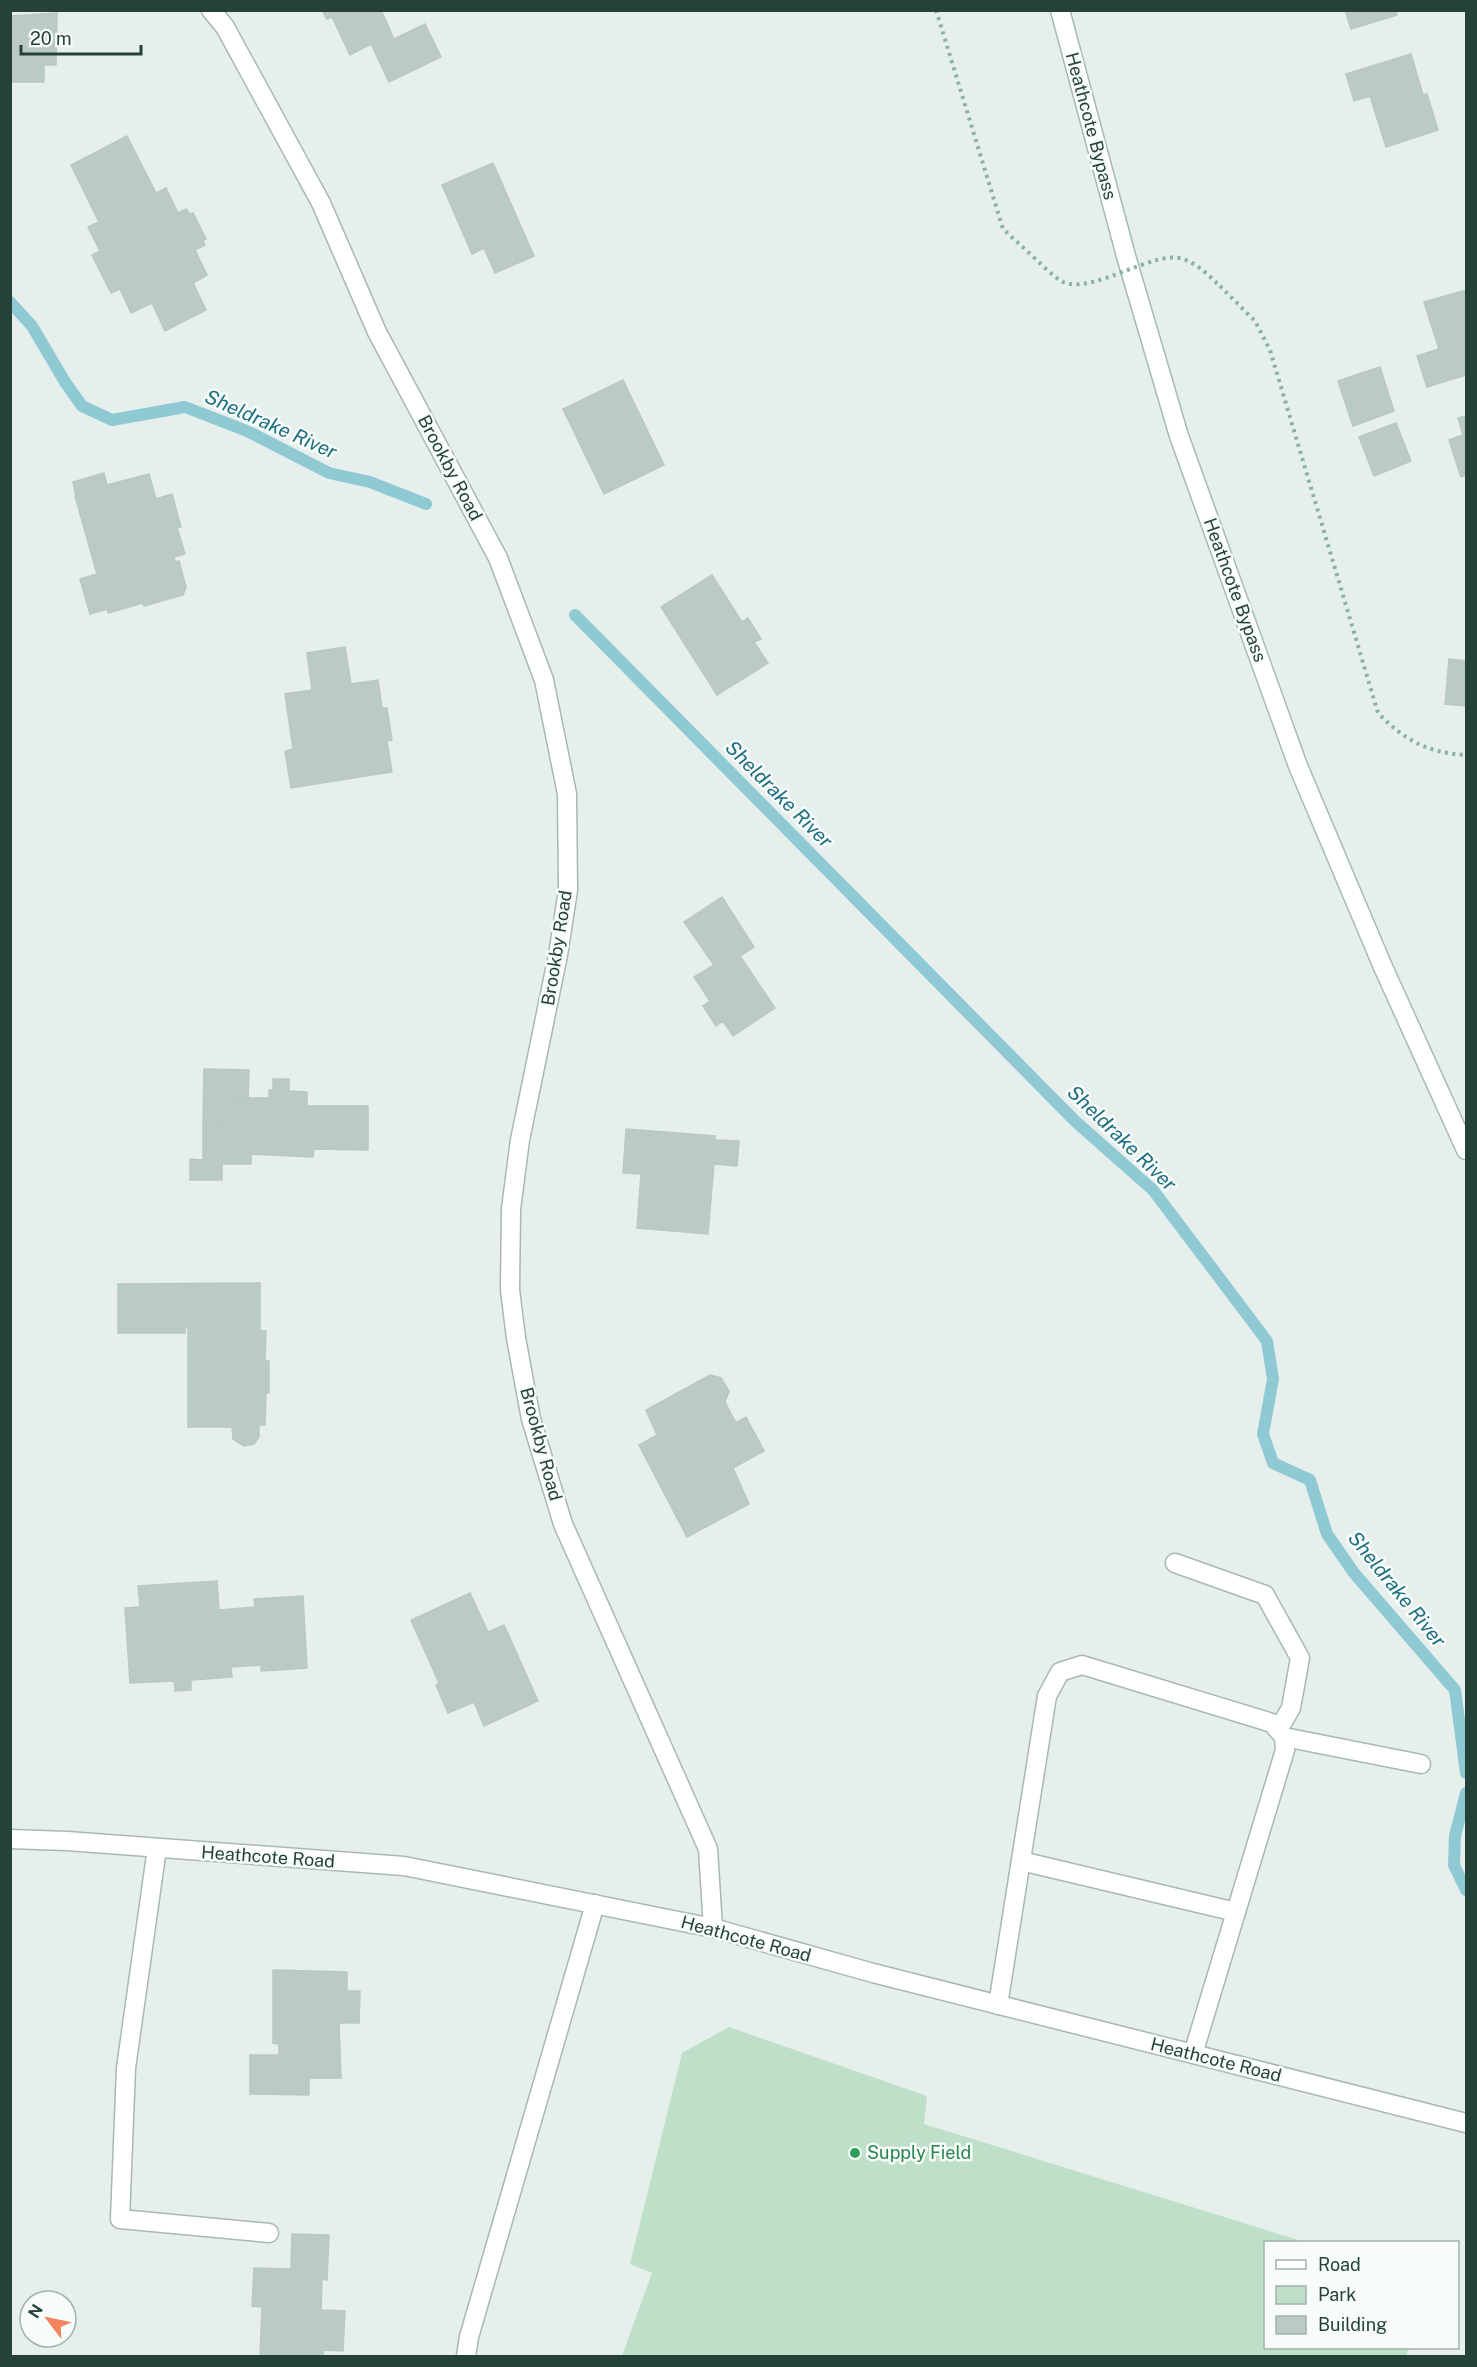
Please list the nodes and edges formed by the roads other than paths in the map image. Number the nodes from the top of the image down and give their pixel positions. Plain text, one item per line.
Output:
1 (211, 10) edge
2 (1060, 10) edge
3 (1467, 1150) edge
4 (1175, 1563) dead end
5 (1281, 1734) junction
6 (1421, 1764) dead end
7 (10, 1839) edge
8 (157, 1848) junction
9 (1021, 1861) junction
10 (595, 1904) junction
11 (1236, 1912) junction
12 (713, 1928) junction
13 (998, 2005) junction
14 (1193, 2054) junction
15 (1467, 2123) edge
16 (269, 2233) dead end
17 (466, 2356) edge

1 - 12 street, Brookby Road
2 - 3 street, Heathcote Bypass
4 - 5 street
5 - 6 street
5 - 9 street
5 - 11 street
7 - 8 street, Heathcote Road
8 - 10 street, Heathcote Road
8 - 16 street
9 - 11 street
9 - 13 street
10 - 12 street, Heathcote Road
10 - 17 street
11 - 14 street
12 - 13 street, Heathcote Road
13 - 14 street, Heathcote Road
14 - 15 street, Heathcote Road

